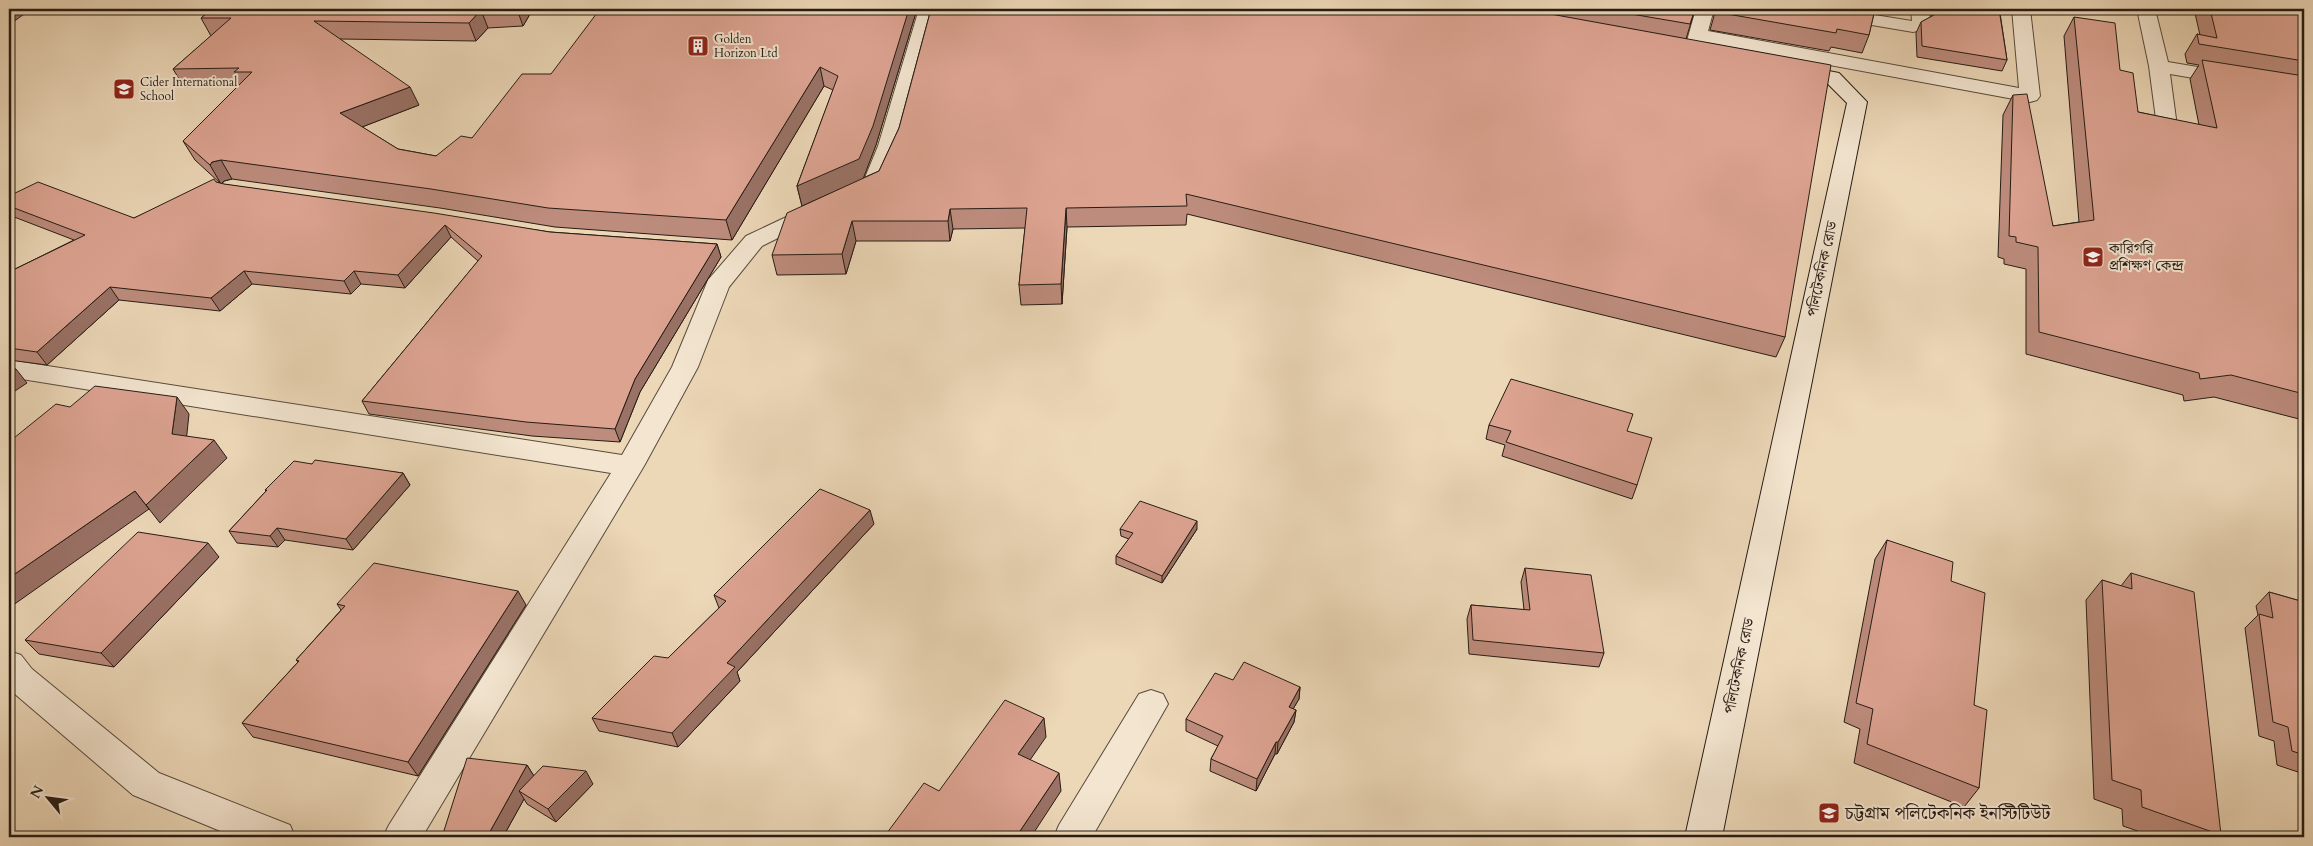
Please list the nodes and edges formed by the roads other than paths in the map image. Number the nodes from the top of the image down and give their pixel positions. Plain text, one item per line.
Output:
1 (928, 9) edge
2 (1705, 9) edge
3 (1807, 9) edge
4 (1920, 9) edge
5 (2021, 9) edge
6 (2146, 9) edge
7 (1688, 45) junction
8 (2159, 66) junction
9 (2304, 91) edge
10 (2166, 118) edge
11 (717, 248) edge
12 (746, 250) junction
13 (9, 369) edge
14 (630, 466) junction
15 (9, 665) edge
16 (1151, 704) dead end
17 (277, 837) edge
18 (402, 837) edge
19 (1072, 837) edge
20 (1703, 837) edge

1 - 12 street
2 - 7 street
3 - 4 street
5 - 7 street
6 - 8 street
7 - 20 street, পলিটেকনিক রোড
8 - 9 street
8 - 10 street
11 - 12 street
12 - 14 street
13 - 14 street
14 - 18 street
15 - 17 street
16 - 19 street

